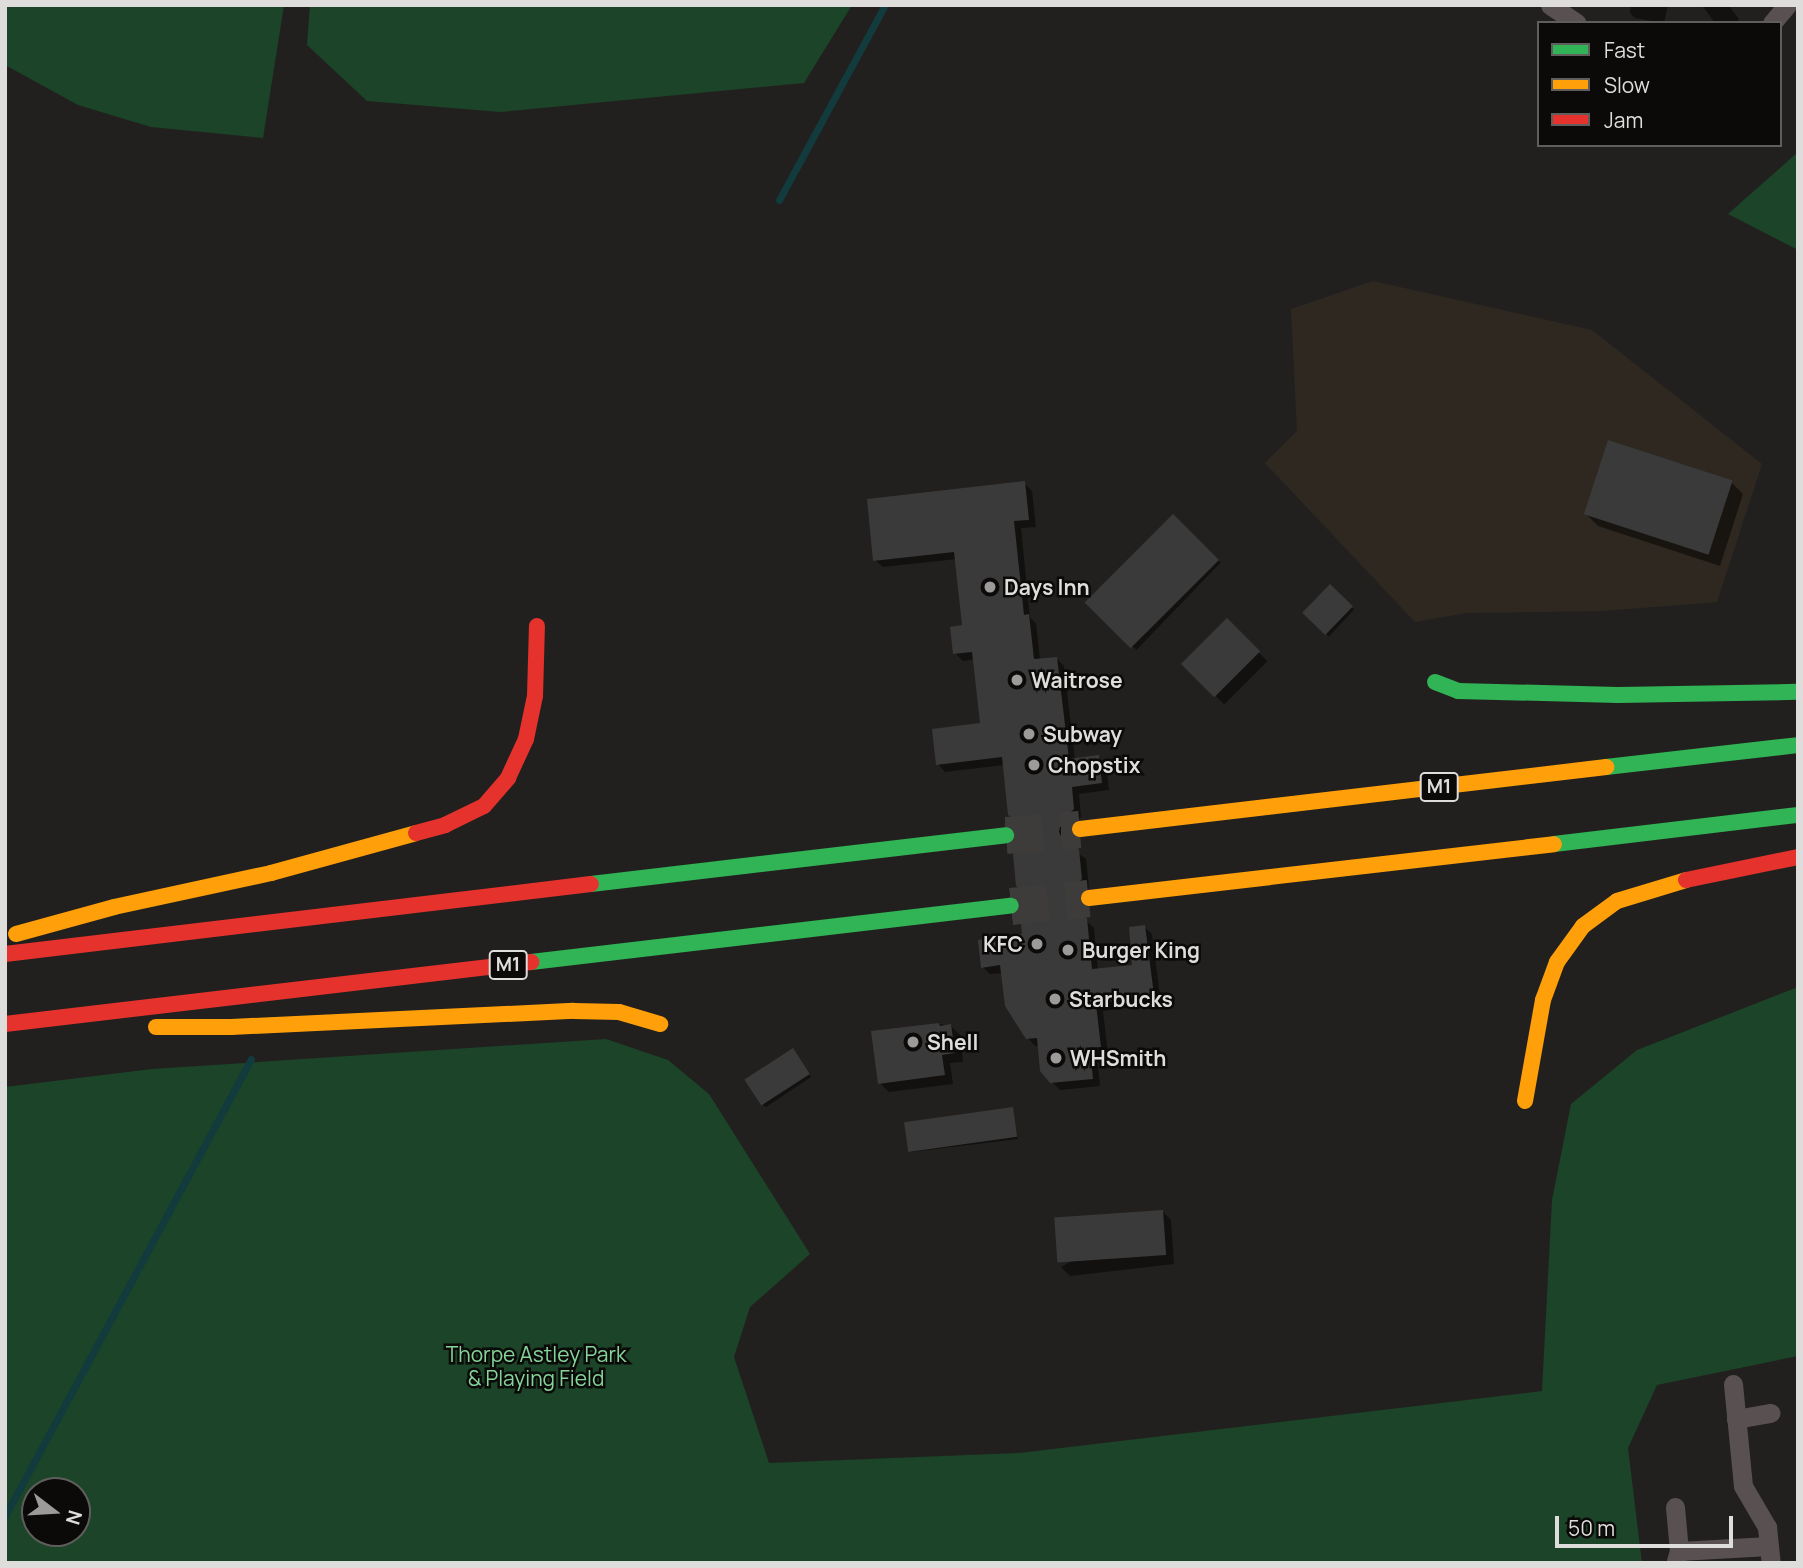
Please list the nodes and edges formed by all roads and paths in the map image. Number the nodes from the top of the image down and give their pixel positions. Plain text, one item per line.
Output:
1 (1550, 5) edge
2 (1787, 5) edge
3 (1574, 21) edge
4 (1774, 21) edge
5 (537, 626) dead end
6 (1435, 682) dead end
7 (1798, 692) edge
8 (1798, 745) edge
9 (1798, 815) edge
10 (1080, 830) tunnel mouth
11 (1006, 835) tunnel mouth
12 (1798, 857) edge
13 (1089, 898) tunnel mouth
14 (1011, 906) tunnel mouth
15 (5, 937) edge
16 (5, 954) edge
17 (660, 1024) dead end
18 (5, 1026) edge
19 (1525, 1101) dead end
20 (1733, 1384) dead end
21 (1770, 1413) dead end
22 (1737, 1419) junction
23 (1675, 1507) dead end
24 (1770, 1554) edge
25 (1677, 1557) edge

1 - 3 street
2 - 4 street
5 - 15 highway
6 - 7 highway
8 - 10 highway, M1
9 - 13 highway
11 - 16 highway
12 - 19 highway
14 - 18 highway, M1
17 - 18 highway
20 - 22 street
21 - 22 street
22 - 24 street
23 - 25 street
24 - 25 street

